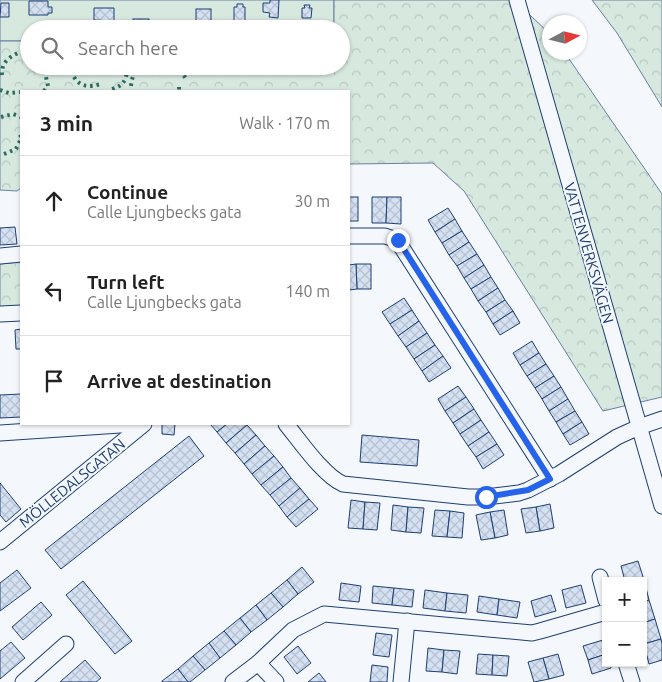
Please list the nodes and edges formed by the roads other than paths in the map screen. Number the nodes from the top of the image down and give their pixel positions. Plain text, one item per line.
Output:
1 (516, 0) edge
2 (350, 236) edge
3 (20, 254) edge
4 (0, 256) edge
5 (20, 313) edge
6 (0, 314) edge
7 (662, 419) edge
8 (120, 425) edge
9 (143, 425) edge
10 (287, 425) edge
11 (639, 427) junction
12 (0, 433) edge
13 (550, 479) junction
14 (662, 506) edge
15 (0, 542) edge
16 (600, 577) dead end
17 (602, 585) edge
18 (602, 613) edge
19 (407, 622) junction
20 (66, 644) dead end
21 (258, 663) junction
22 (627, 667) edge
23 (23, 682) edge
24 (233, 682) edge
25 (276, 682) edge
26 (401, 682) edge
27 (632, 682) edge

1 - 11 street, VATTENVERKSVÄGEN
2 - 13 street
3 - 4 street
5 - 6 street
7 - 11 street
8 - 12 street, MÖLLEDALSGATAN
9 - 15 street, MÖLLEDALSGATAN
10 - 13 street
11 - 13 street
11 - 14 street, VATTENVERKSVÄGEN
16 - 17 street
18 - 19 street
19 - 21 street
19 - 26 street
20 - 23 street
21 - 24 street
21 - 25 street
22 - 27 street

